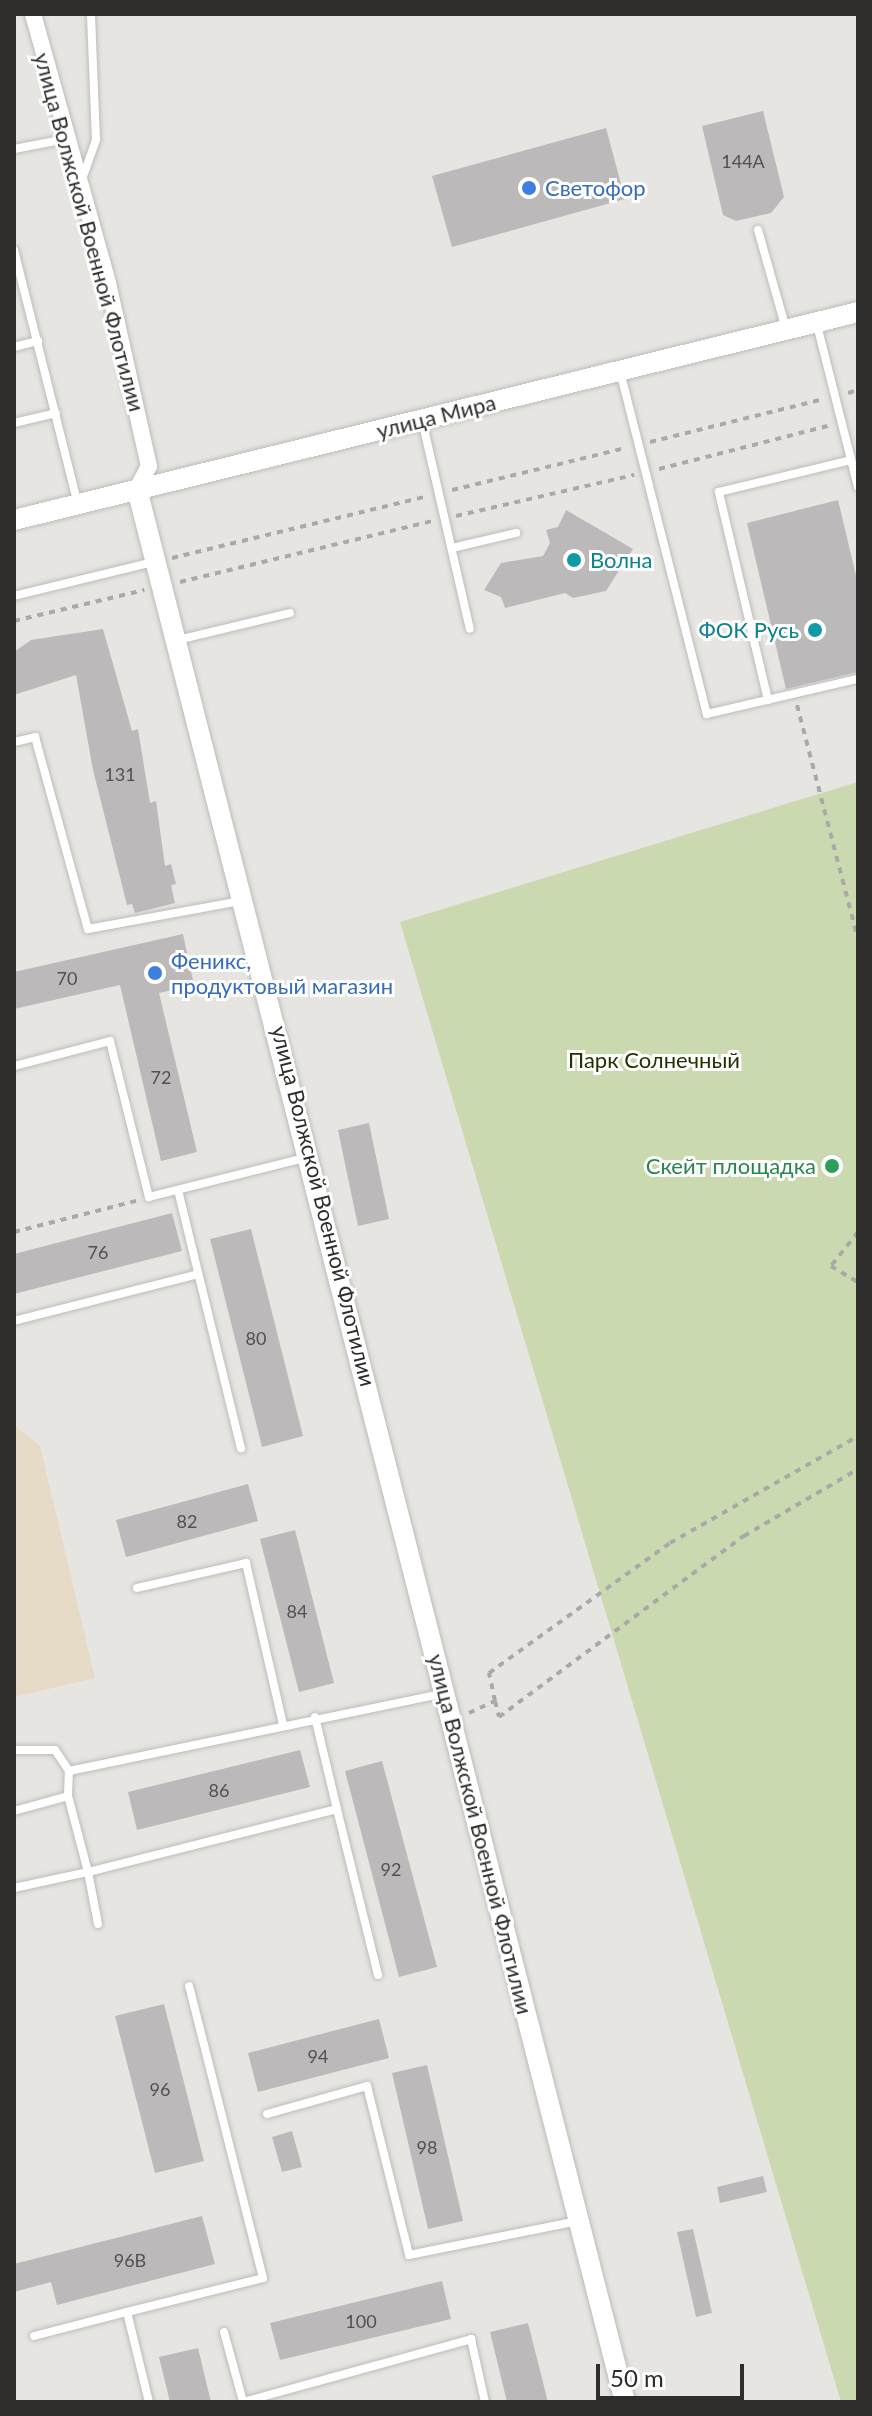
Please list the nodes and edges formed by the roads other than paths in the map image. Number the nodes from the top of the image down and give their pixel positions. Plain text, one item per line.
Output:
1 (33, 14) edge
2 (91, 14) edge
3 (66, 139) junction
4 (14, 149) edge
5 (80, 185) junction
6 (758, 230) dead end
7 (14, 250) edge
8 (858, 312) edge
9 (817, 322) junction
10 (787, 330) junction
11 (38, 341) junction
12 (14, 347) edge
13 (620, 370) junction
14 (56, 413) junction
15 (422, 419) junction
16 (14, 423) edge
17 (851, 460) junction
18 (858, 487) edge
19 (137, 489) junction
20 (78, 505) junction
21 (14, 520) edge
22 (516, 533) dead end
23 (452, 548) junction
24 (154, 562) junction
25 (14, 596) edge
26 (290, 613) dead end
27 (470, 629) dead end
28 (173, 641) junction
29 (858, 679) edge
30 (768, 700) junction
31 (14, 742) edge
32 (246, 900) junction
33 (14, 1066) edge
34 (311, 1156) junction
35 (178, 1190) junction
36 (195, 1275) junction
37 (14, 1321) edge
38 (241, 1448) dead end
39 (137, 1588) dead end
40 (445, 1693) junction
41 (315, 1717) junction
42 (283, 1724) junction
43 (14, 1750) edge
44 (69, 1771) junction
45 (68, 1796) junction
46 (337, 1809) junction
47 (14, 1811) edge
48 (88, 1872) junction
49 (14, 1888) edge
50 (98, 1924) dead end
51 (378, 1975) dead end
52 (189, 1986) dead end
53 (267, 2114) dead end
54 (578, 2221) junction
55 (127, 2312) junction
56 (224, 2332) dead end
57 (34, 2336) dead end
58 (242, 2400) edge
59 (149, 2402) edge
60 (485, 2402) edge
61 (625, 2402) edge

1 - 3 street, улица Волжской Военной Флотилии
2 - 5 lane
3 - 4 lane
3 - 5 street, улица Волжской Военной Флотилии
5 - 19 street, улица Волжской Военной Флотилии
6 - 10 lane
7 - 11 lane
8 - 9 street, улица Мира
9 - 10 street, улица Мира
9 - 17 lane
10 - 13 street, улица Мира
11 - 12 lane
11 - 14 lane
13 - 15 street, улица Мира
13 - 30 lane
14 - 16 lane
14 - 20 lane
15 - 19 street, улица Мира
15 - 23 lane
17 - 18 lane
17 - 30 lane
19 - 20 street, улица Мира
19 - 24 street, улица Волжской Военной Флотилии
20 - 21 street, улица Мира
22 - 23 lane
23 - 27 lane
24 - 25 lane
24 - 28 street, улица Волжской Военной Флотилии
26 - 28 lane
28 - 32 street, улица Волжской Военной Флотилии
29 - 30 lane
31 - 32 lane
32 - 34 street, улица Волжской Военной Флотилии
33 - 35 lane
34 - 35 lane
34 - 40 street, улица Волжской Военной Флотилии
35 - 36 lane
36 - 37 lane
36 - 38 lane
39 - 42 lane
40 - 41 lane
40 - 54 street, улица Волжской Военной Флотилии
41 - 42 lane
41 - 46 lane
42 - 44 lane
43 - 44 lane
44 - 45 lane
45 - 47 lane
45 - 48 lane
46 - 48 lane
46 - 51 lane
48 - 49 lane
48 - 50 lane
52 - 55 lane
53 - 54 lane
54 - 61 street, улица Волжской Военной Флотилии
55 - 57 lane
55 - 59 lane
56 - 58 lane
58 - 60 lane

